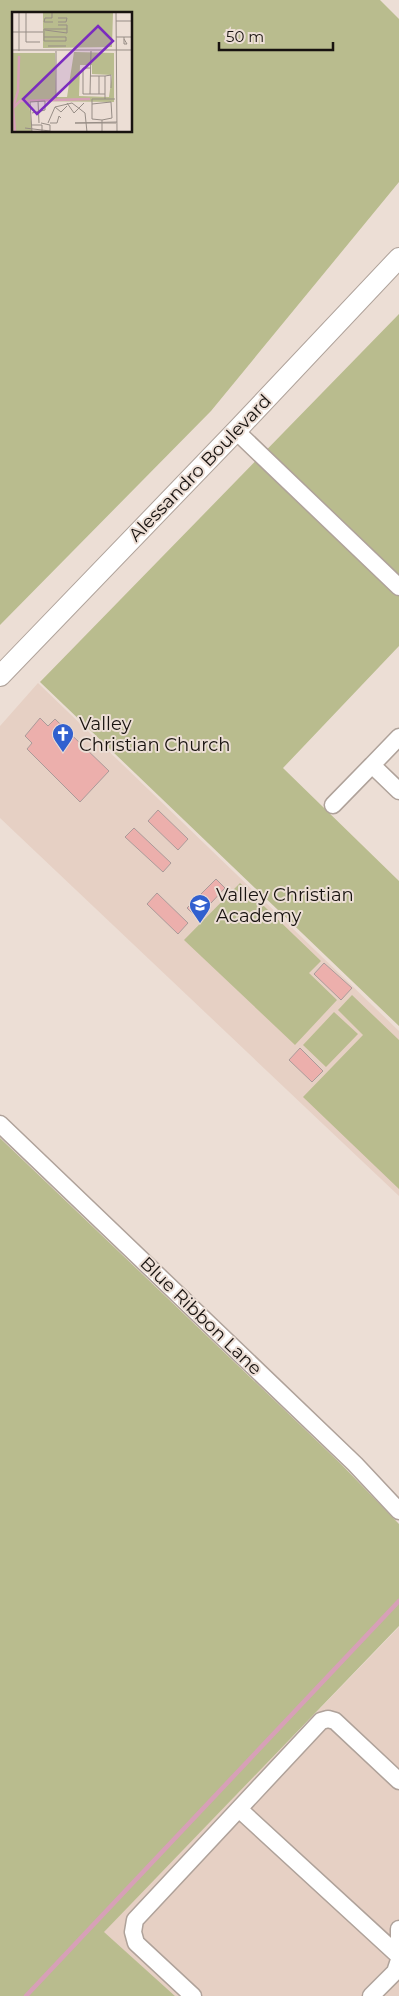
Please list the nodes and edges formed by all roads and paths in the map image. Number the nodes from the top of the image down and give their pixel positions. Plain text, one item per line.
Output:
1 (399, 258) edge
2 (236, 431) junction
3 (399, 587) edge
4 (0, 676) edge
5 (399, 737) edge
6 (372, 765) junction
7 (399, 791) edge
8 (333, 805) dead end
9 (0, 1124) edge
10 (399, 1512) edge
11 (399, 1782) edge
12 (239, 1809) junction
13 (399, 1929) edge
14 (399, 1945) edge
15 (399, 1956) edge
16 (399, 1960) edge
17 (192, 1996) edge
18 (371, 1996) edge

1 - 2 main road, Alessandro Boulevard
2 - 3 street
2 - 4 main road, Alessandro Boulevard
5 - 6 street
6 - 7 street
6 - 8 street
9 - 10 street, Blue Ribbon Lane
11 - 12 street
12 - 15 street
12 - 17 street
13 - 14 street
16 - 18 street

